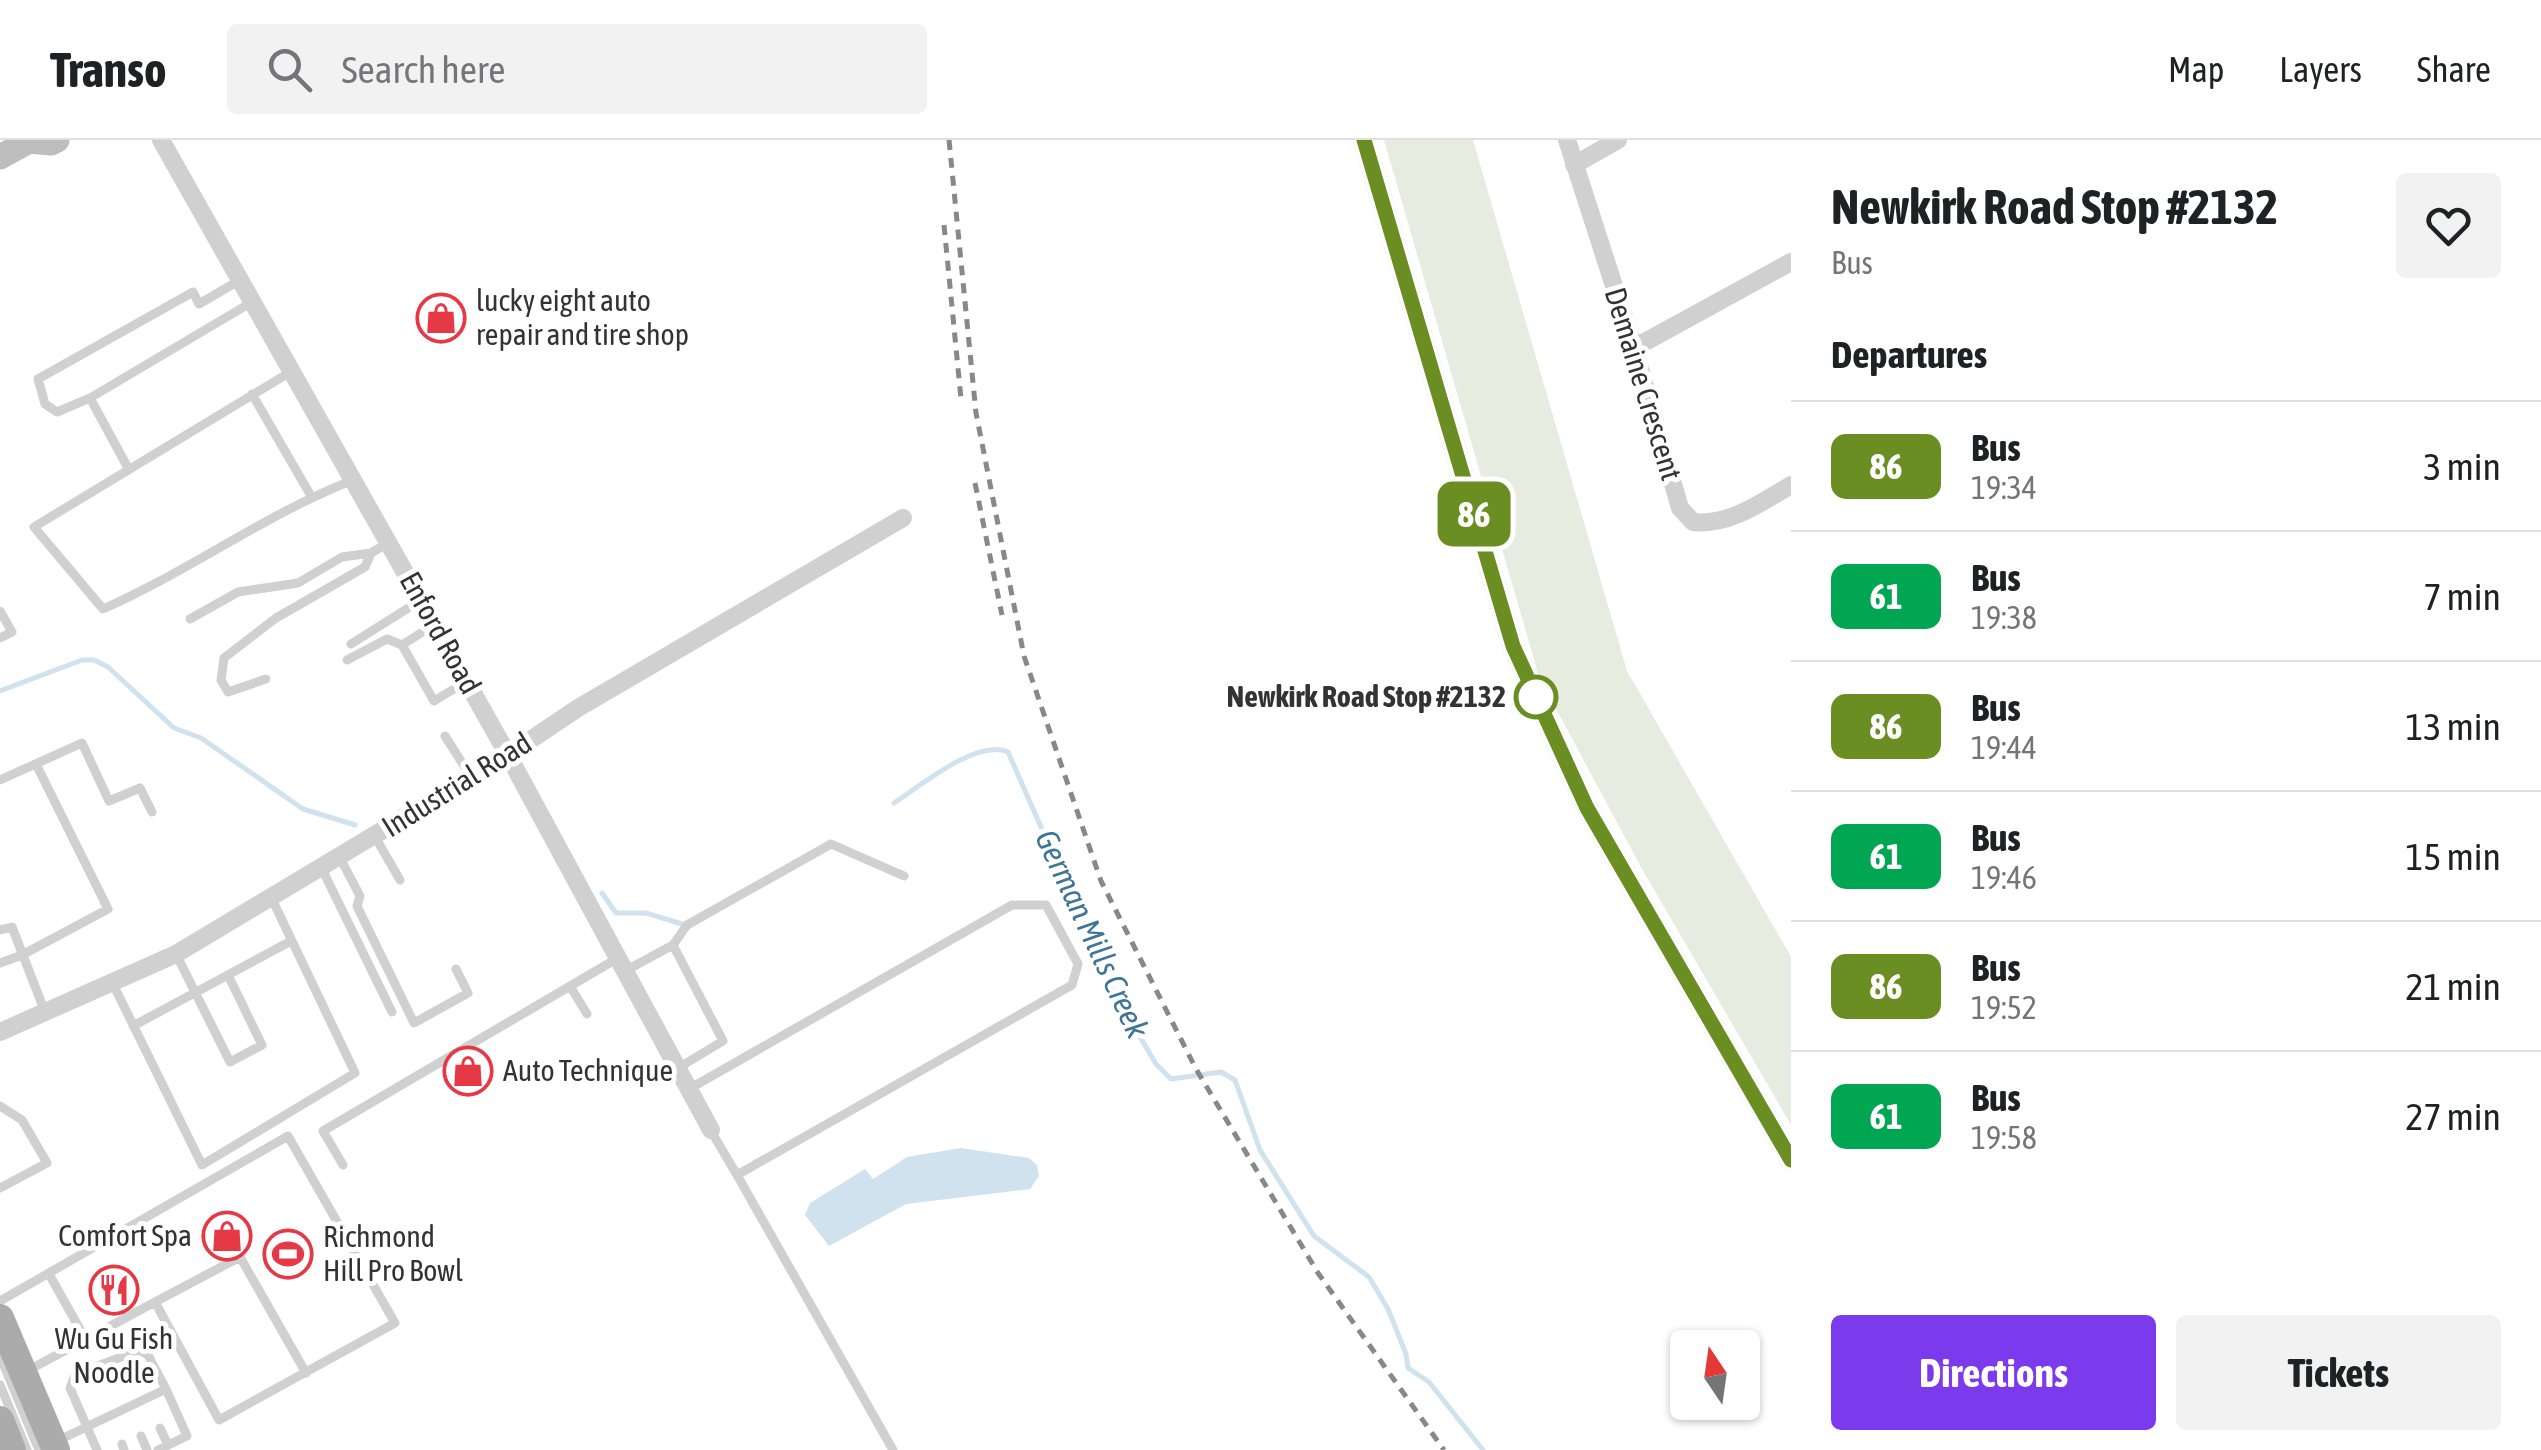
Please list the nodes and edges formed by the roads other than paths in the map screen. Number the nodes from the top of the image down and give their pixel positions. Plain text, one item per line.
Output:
1 (29, 140) edge
2 (57, 140) edge
3 (161, 140) edge
4 (1364, 140) edge
5 (1567, 140) edge
6 (1618, 140) edge
7 (0, 157) edge
8 (1574, 165) junction
9 (1791, 262) edge
10 (240, 280) junction
11 (252, 301) junction
12 (1634, 348) junction
13 (292, 371) junction
14 (252, 394) junction
15 (90, 398) junction
16 (128, 468) junction
17 (353, 480) junction
18 (1791, 485) edge
19 (311, 496) junction
20 (903, 518) dead end
21 (388, 542) junction
22 (371, 553) junction
23 (421, 600) junction
24 (0, 611) edge
25 (190, 620) dead end
26 (434, 624) junction
27 (0, 638) edge
28 (351, 644) dead end
29 (402, 644) junction
30 (347, 660) dead end
31 (266, 679) dead end
32 (467, 682) junction
33 (445, 736) dead end
34 (508, 755) junction
35 (36, 764) junction
36 (471, 777) junction
37 (0, 780) edge
38 (152, 812) dead end
39 (374, 835) junction
40 (339, 856) junction
41 (321, 867) junction
42 (904, 876) dead end
43 (400, 880) dead end
44 (271, 897) junction
45 (0, 930) edge
46 (291, 941) junction
47 (674, 945) junction
48 (176, 954) junction
49 (22, 955) junction
50 (0, 963) edge
51 (622, 965) junction
52 (456, 969) dead end
53 (228, 975) junction
54 (112, 982) junction
55 (570, 986) junction
56 (195, 993) junction
57 (46, 1012) junction
58 (392, 1012) dead end
59 (587, 1014) dead end
60 (133, 1026) junction
61 (0, 1032) edge
62 (678, 1068) junction
63 (689, 1089) junction
64 (0, 1106) edge
65 (278, 1119) junction
66 (711, 1130) joint
67 (288, 1136) junction
68 (1791, 1160) edge
69 (344, 1165) dead end
70 (737, 1176) junction
71 (0, 1188) edge
72 (49, 1274) junction
73 (0, 1301) edge
74 (156, 1302) junction
75 (0, 1318) edge
76 (86, 1340) junction
77 (0, 1356) edge
78 (306, 1372) junction
79 (12, 1379) edge
80 (166, 1389) junction
81 (147, 1398) junction
82 (128, 1407) junction
83 (153, 1411) dead end
84 (110, 1416) junction
85 (134, 1419) dead end
86 (0, 1420) edge
87 (87, 1426) junction
88 (114, 1427) dead end
89 (160, 1428) dead end
90 (141, 1436) dead end
91 (163, 1447) edge
92 (44, 1448) edge
93 (12, 1450) edge
94 (98, 1450) edge
95 (147, 1450) edge
96 (893, 1450) edge

1 - 2 main road
1 - 7 main road
3 - 10 street, Enford Road
4 - 68 street
5 - 8 street, Demaine Crescent
6 - 8 street
8 - 12 street, Demaine Crescent
9 - 12 street
10 - 11 street, Enford Road
10 - 15 lane
11 - 13 street, Enford Road
11 - 15 lane
12 - 18 street, Demaine Crescent
13 - 14 lane
13 - 17 street, Enford Road
14 - 16 lane
14 - 19 lane
15 - 16 lane
16 - 19 lane
17 - 19 lane
17 - 21 street, Enford Road
20 - 34 street, Industrial Road
21 - 22 lane
21 - 23 street, Enford Road
22 - 25 lane
22 - 31 lane
23 - 26 street, Enford Road
23 - 28 lane
24 - 27 lane
26 - 29 lane
26 - 32 street, Enford Road
29 - 30 lane
29 - 32 lane
32 - 34 street, Enford Road
33 - 36 lane
34 - 36 street, Industrial Road
34 - 51 street, Enford Road
35 - 37 lane
35 - 38 lane
35 - 49 lane
36 - 39 street, Industrial Road
39 - 40 street, Industrial Road
39 - 43 lane
40 - 41 street, Industrial Road
40 - 52 lane
41 - 44 street, Industrial Road
41 - 58 lane
42 - 47 lane
44 - 46 lane
44 - 48 street, Industrial Road
45 - 49 lane
46 - 53 lane
46 - 65 lane
47 - 51 lane
47 - 62 lane
48 - 54 street, Industrial Road
48 - 56 lane
49 - 50 lane
49 - 57 lane
51 - 55 lane
51 - 62 street, Enford Road
53 - 56 lane
53 - 56 lane
54 - 57 street, Industrial Road
54 - 60 lane
55 - 59 lane
55 - 69 lane
56 - 60 lane
57 - 61 street, Industrial Road
60 - 65 lane
62 - 63 street, Enford Road
63 - 66 street, Enford Road
63 - 70 lane
64 - 71 lane
65 - 67 lane
66 - 70 lane
67 - 72 lane
67 - 78 lane
70 - 96 lane
72 - 73 lane
72 - 76 lane
74 - 76 lane
74 - 78 lane
74 - 78 lane
75 - 79 main road
76 - 79 lane
77 - 92 lane
79 - 92 main road
80 - 81 lane
80 - 87 lane
80 - 91 lane
81 - 82 lane
81 - 83 lane
82 - 84 lane
82 - 85 lane
84 - 87 lane
84 - 88 lane
86 - 93 main road
87 - 92 lane
87 - 94 lane
89 - 91 lane
90 - 95 lane

